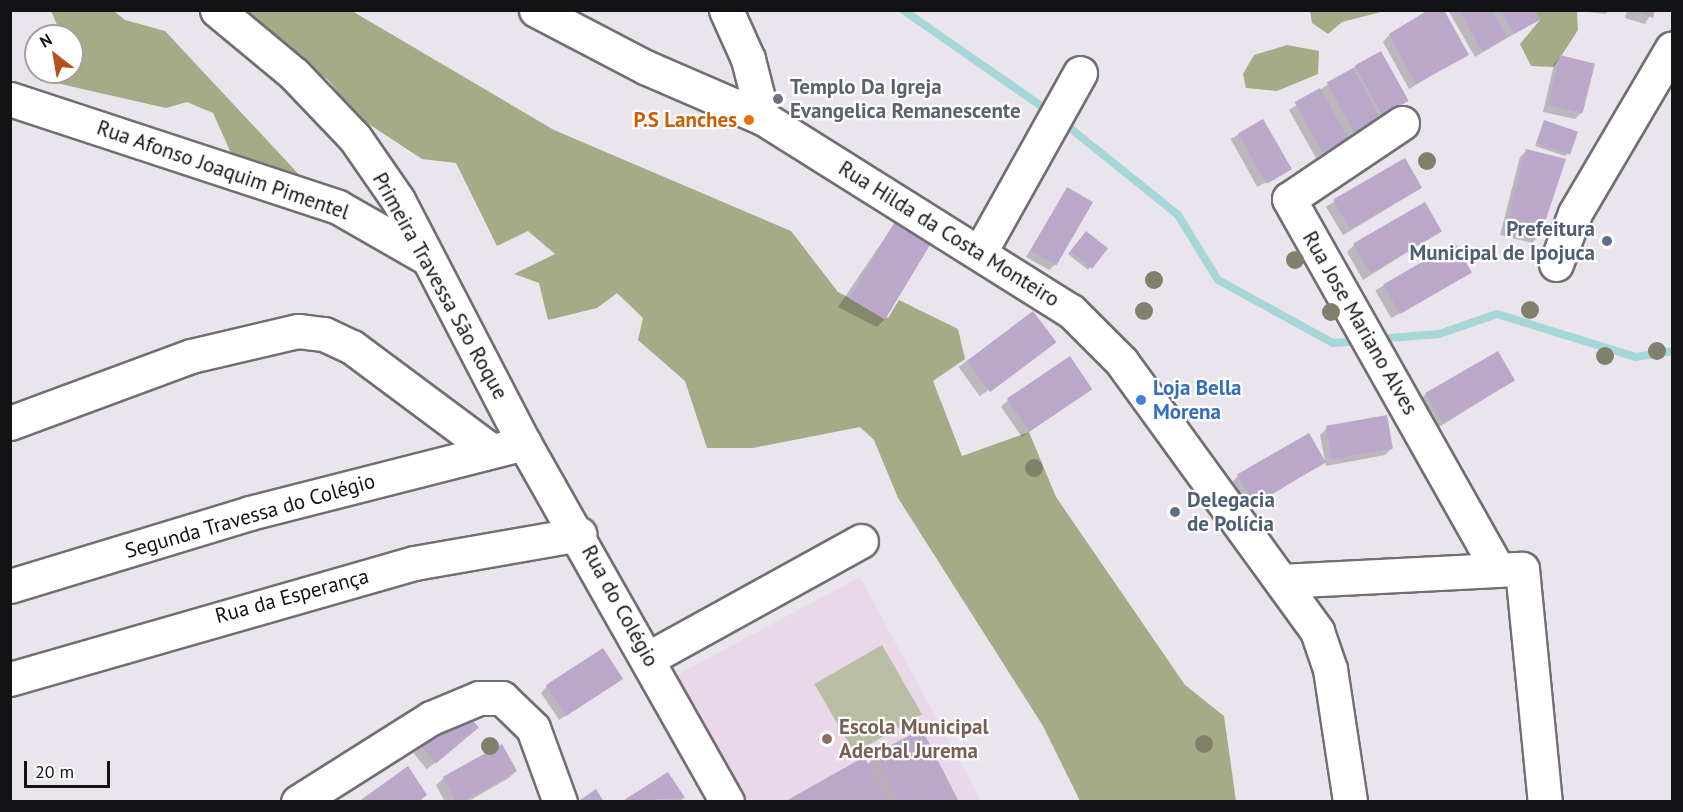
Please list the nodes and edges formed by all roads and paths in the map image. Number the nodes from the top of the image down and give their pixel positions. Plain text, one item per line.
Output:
1 (217, 10) edge
2 (536, 10) edge
3 (726, 10) edge
4 (1672, 48) edge
5 (1072, 87) dead end
6 (10, 99) edge
7 (763, 118) junction
8 (1402, 123) dead end
9 (980, 252) junction
10 (428, 259) junction
11 (1556, 264) dead end
12 (10, 423) edge
13 (524, 443) junction
14 (490, 450) junction
15 (579, 534) junction
16 (861, 541) dead end
17 (1509, 568) junction
18 (1281, 581) junction
19 (10, 586) edge
20 (649, 657) junction
21 (10, 679) edge
22 (298, 801) edge
23 (560, 801) edge
24 (728, 801) edge
25 (1350, 801) edge
26 (1545, 801) edge

1 - 10 street, Primeira Travessa São Roque
2 - 7 street, Rua Hilda da Costa Monteiro
3 - 7 street
4 - 11 street
5 - 9 street
6 - 10 street, Rua Afonso Joaquim Pimentel
7 - 9 street, Rua Hilda da Costa Monteiro
8 - 17 street, Rua Jose Mariano Alves
9 - 18 street, Rua Hilda da Costa Monteiro
10 - 13 street, Primeira Travessa São Roque
12 - 14 street
13 - 14 street
13 - 15 street, Rua do Colégio
14 - 19 street, Segunda Travessa do Colégio
15 - 20 street, Rua do Colégio
15 - 21 street, Rua da Esperança
16 - 20 street
17 - 18 street
17 - 26 street
18 - 25 street, Rua Hilda da Costa Monteiro
20 - 24 street, Rua do Colégio
22 - 23 street

